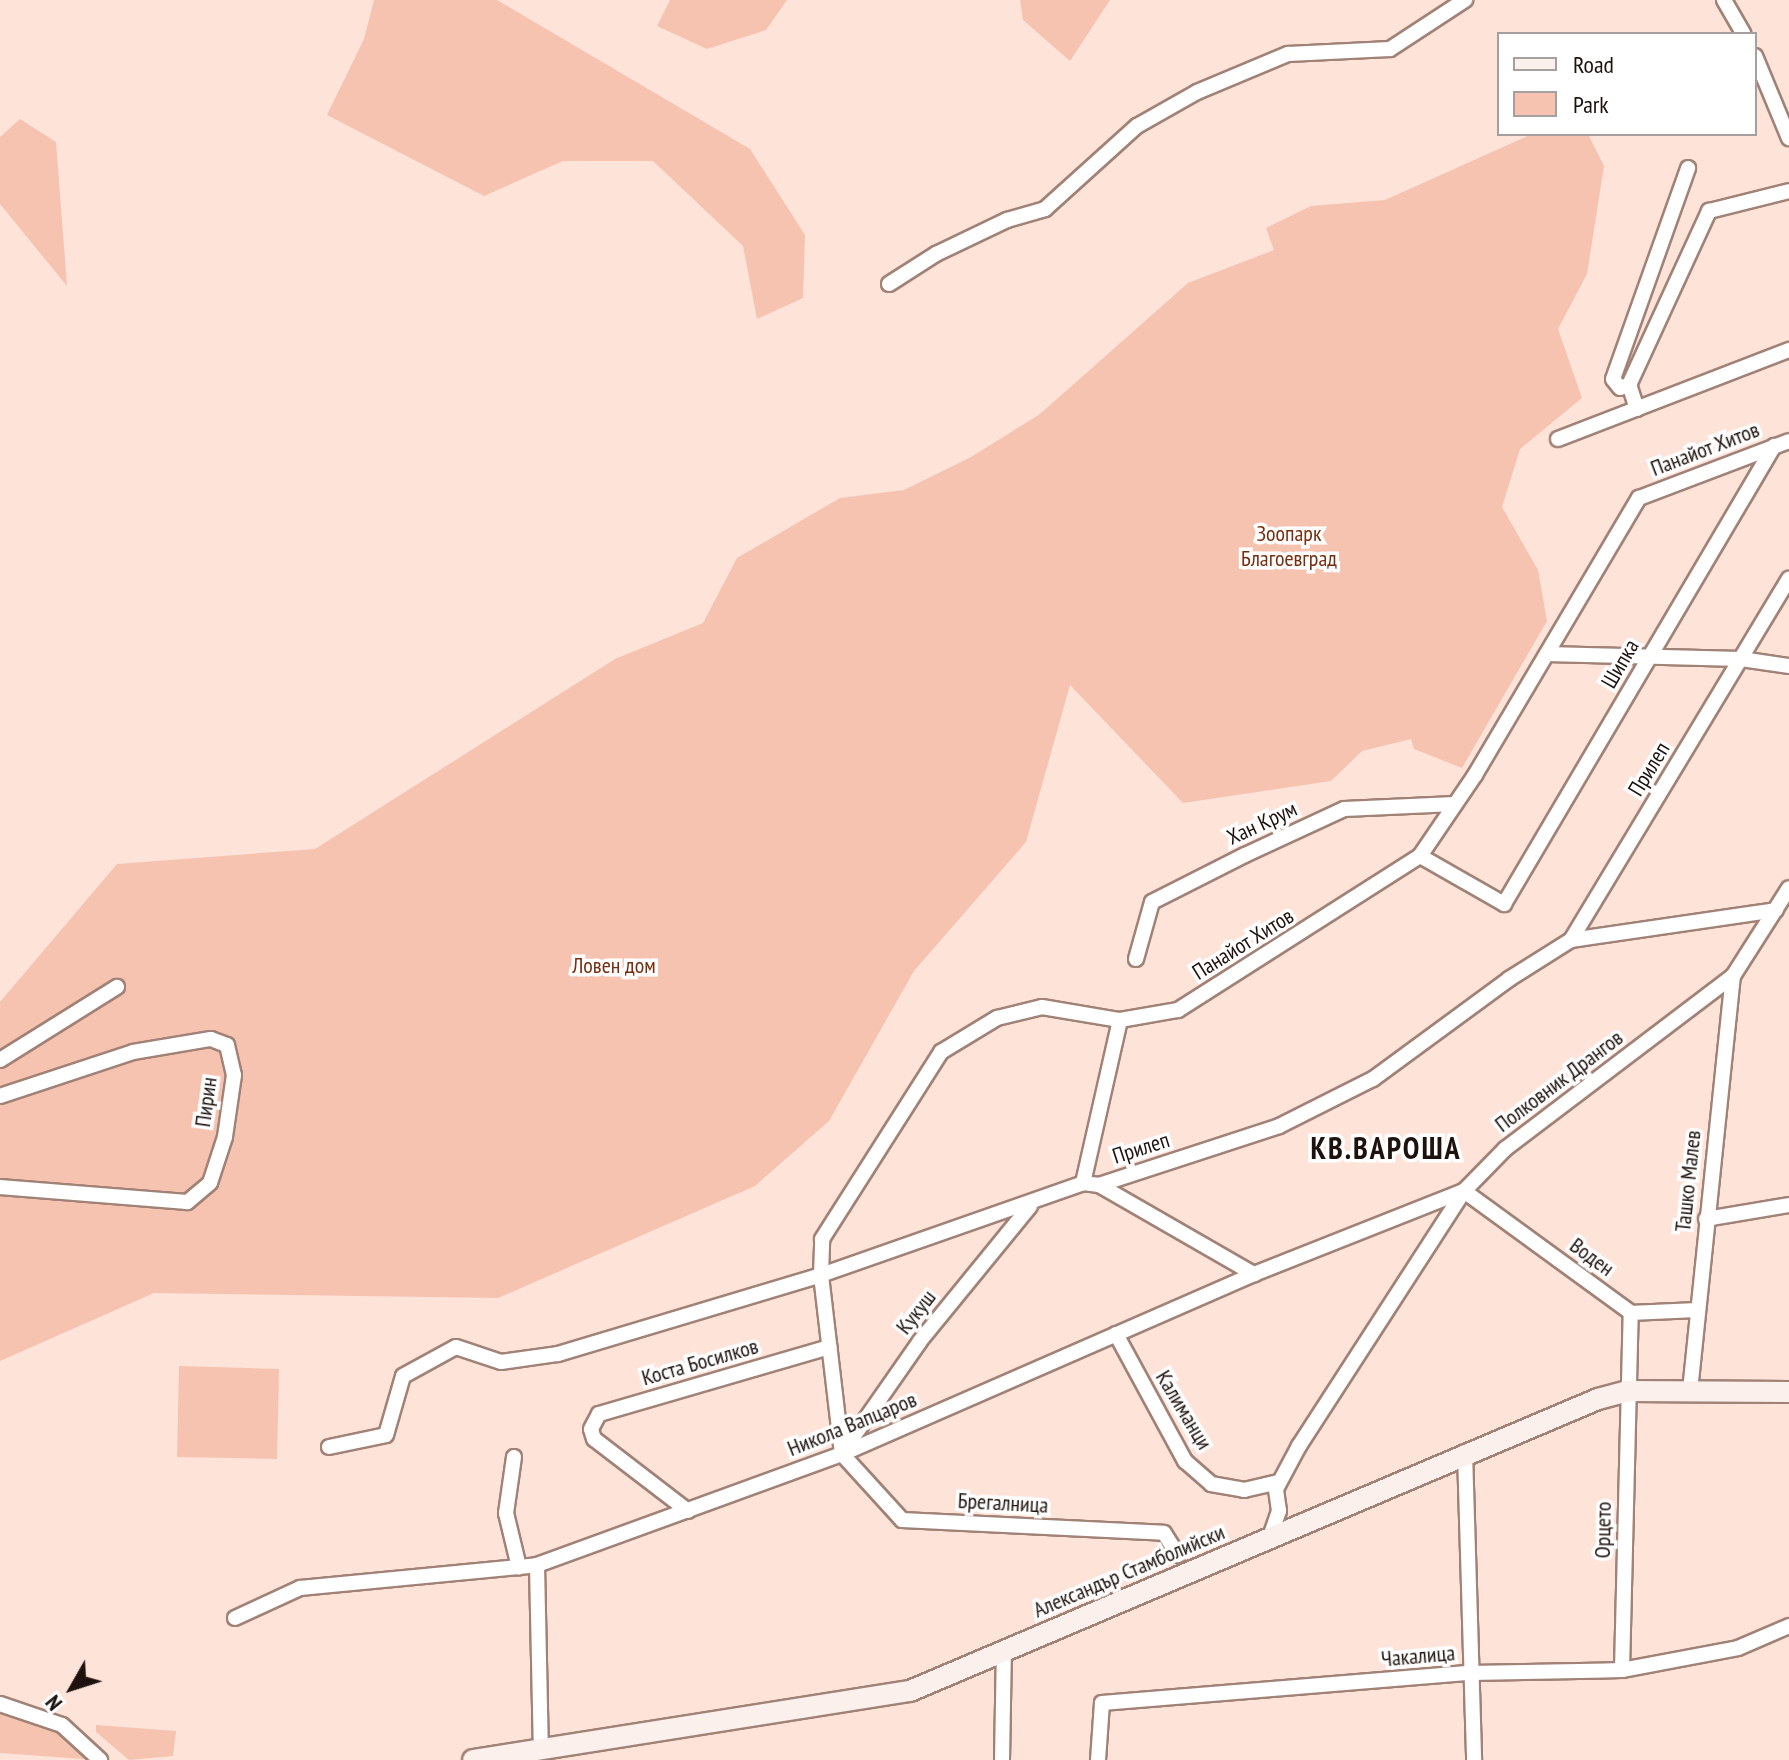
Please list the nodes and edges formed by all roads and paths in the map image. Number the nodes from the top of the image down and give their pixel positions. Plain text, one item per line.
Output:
1 (1465, 0) edge
2 (1724, 0) edge
3 (1743, 32) edge
4 (1757, 61) edge
5 (1789, 138) edge
6 (1688, 168) dead end
7 (1789, 191) edge
8 (889, 284) dead end
9 (1789, 350) edge
10 (1629, 385) junction
11 (1637, 409) junction
12 (1558, 439) dead end
13 (1782, 443) edge
14 (1789, 579) edge
15 (1547, 654) junction
16 (1649, 657) junction
17 (1741, 659) junction
18 (1789, 666) edge
19 (1455, 804) junction
20 (1420, 856) junction
21 (1789, 888) edge
22 (1776, 910) junction
23 (1571, 940) junction
24 (1136, 959) dead end
25 (1733, 976) junction
26 (117, 987) dead end
27 (1120, 1020) junction
28 (0, 1060) edge
29 (0, 1096) edge
30 (1083, 1183) junction
31 (1099, 1185) junction
32 (0, 1187) edge
33 (1464, 1191) junction
34 (1031, 1204) junction
35 (1789, 1205) edge
36 (1706, 1219) junction
37 (1254, 1274) junction
38 (821, 1275) junction
39 (1696, 1310) junction
40 (1631, 1313) junction
41 (1116, 1334) junction
42 (829, 1347) junction
43 (1628, 1391) junction
44 (1690, 1391) junction
45 (1789, 1392) edge
46 (329, 1447) dead end
47 (1465, 1452) junction
48 (842, 1454) junction
49 (514, 1457) dead end
50 (1279, 1482) junction
51 (688, 1511) junction
52 (1270, 1537) junction
53 (1178, 1555) dead end
54 (537, 1565) junction
55 (519, 1567) junction
56 (235, 1618) dead end
57 (1789, 1626) edge
58 (1004, 1650) junction
59 (1622, 1670) junction
60 (1470, 1673) junction
61 (0, 1704) edge
62 (541, 1750) junction
63 (100, 1760) edge
64 (473, 1760) edge
65 (1002, 1760) edge
66 (1098, 1760) edge
67 (1474, 1760) edge

1 - 8 street
2 - 3 street
4 - 5 street
6 - 10 street
7 - 10 street
9 - 11 street
10 - 11 street
11 - 12 street
13 - 15 street, Панайот Хитов
13 - 16 street, Шипка
14 - 17 street, Прилеп
15 - 16 street
15 - 19 street, Панайот Хитов
16 - 17 street
16 - 20 street, Шипка
17 - 18 street
17 - 23 street, Прилеп
19 - 20 street, Панайот Хитов
19 - 24 street, Хан Крум
20 - 27 street, Панайот Хитов
21 - 22 street, Полковник Дрангов
22 - 23 street
22 - 25 street, Полковник Дрангов
23 - 31 street, Прилеп
25 - 33 street, Полковник Дрангов
25 - 36 street, Ташко Малев
26 - 28 street
27 - 30 street
27 - 38 street, Панайот Хитов
29 - 32 street, Пирин
30 - 31 street, Прилеп
30 - 34 street, Прилеп
31 - 37 street
33 - 37 street, Никола Вапцаров
33 - 40 street, Воден
33 - 50 street, Полковник Дрангов
34 - 38 street, Прилеп
34 - 48 street, Кукуш
35 - 36 street
36 - 39 street, Ташко Малев
37 - 41 street, Никола Вапцаров
38 - 42 street, Панайот Хитов
38 - 46 street, Прилеп
39 - 40 street
39 - 44 street, Ташко Малев
40 - 43 street
41 - 48 street, Никола Вапцаров
41 - 50 street, Калиманци
42 - 48 street, Панайот Хитов
42 - 51 street, Коста Босилков
43 - 44 street, Александър Стамболийски
43 - 47 street, Александър Стамболийски
43 - 59 street, Орцето
44 - 45 street, Александър Стамболийски
47 - 52 street, Александър Стамболийски
47 - 60 street
48 - 51 street, Никола Вапцаров
48 - 53 street, Брегалница
49 - 55 street
50 - 52 street, Полковник Дрангов
51 - 54 street, Никола Вапцаров
52 - 58 street, Александър Стамболийски
54 - 55 street, Никола Вапцаров
54 - 62 street
55 - 56 street, Никола Вапцаров
57 - 59 street, Чакалица
58 - 62 street, Александър Стамболийски
58 - 65 street
59 - 60 street, Чакалица
60 - 66 street, Чакалица
60 - 67 street
61 - 63 street
62 - 64 street, Александър Стамболийски

